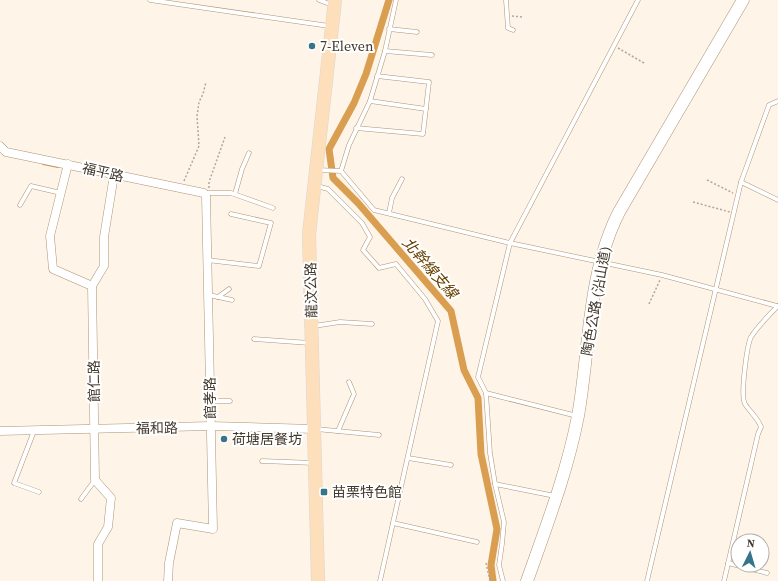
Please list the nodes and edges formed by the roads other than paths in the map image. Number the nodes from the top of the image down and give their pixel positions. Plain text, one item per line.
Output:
1 (150, 0) edge
2 (190, 0) edge
3 (319, 0) edge
4 (396, 0) edge
5 (506, 0) edge
6 (638, 0) edge
7 (743, 0) edge
8 (335, 3) edge
9 (189, 6) junction
10 (332, 26) junction
11 (389, 29) junction
12 (514, 30) dead end
13 (417, 32) dead end
14 (385, 51) junction
15 (432, 55) dead end
16 (378, 76) junction
17 (370, 101) junction
18 (778, 101) edge
19 (426, 109) junction
20 (356, 128) junction
21 (0, 146) edge
22 (249, 153) dead end
23 (68, 164) junction
24 (316, 170) junction
25 (341, 171) junction
26 (114, 175) junction
27 (402, 179) dead end
28 (741, 182) junction
29 (314, 185) junction
30 (61, 193) junction
31 (206, 194) junction
32 (235, 194) junction
33 (778, 200) edge
34 (20, 205) dead end
35 (273, 208) dead end
36 (231, 214) dead end
37 (389, 214) junction
38 (510, 243) junction
39 (207, 260) junction
40 (600, 263) junction
41 (92, 286) junction
42 (229, 289) dead end
43 (715, 289) junction
44 (208, 295) junction
45 (218, 297) junction
46 (232, 300) dead end
47 (778, 306) edge
48 (372, 324) dead end
49 (311, 327) junction
50 (254, 338) dead end
51 (312, 343) junction
52 (349, 382) dead end
53 (486, 393) junction
54 (211, 401) junction
55 (230, 401) dead end
56 (578, 416) junction
57 (211, 426) junction
58 (95, 429) junction
59 (314, 429) junction
60 (34, 430) junction
61 (0, 431) edge
62 (338, 431) junction
63 (379, 435) dead end
64 (408, 458) junction
65 (262, 461) dead end
66 (315, 463) junction
67 (451, 465) dead end
68 (95, 480) junction
69 (495, 484) junction
70 (39, 492) dead end
71 (557, 496) junction
72 (81, 499) dead end
73 (393, 523) junction
74 (477, 542) dead end
75 (728, 563) joint
76 (98, 581) edge
77 (168, 581) edge
78 (318, 581) edge
79 (380, 581) edge
80 (503, 581) edge
81 (527, 581) edge
82 (647, 581) edge
83 (724, 581) edge

1 - 9 lane
2 - 9 lane
3 - 8 lane
4 - 11 lane
5 - 12 lane
6 - 38 lane
7 - 40 main road, 陶色公路 (沿山道)
8 - 10 main road, 龍汶公路
9 - 10 lane
10 - 24 main road, 龍汶公路
11 - 13 lane
11 - 14 lane
14 - 15 lane
14 - 16 lane
16 - 17 lane
16 - 19 lane
17 - 19 lane
17 - 20 lane
18 - 28 lane
19 - 20 lane
20 - 25 lane
21 - 23 street, 福平路
22 - 32 lane
23 - 26 street, 福平路
23 - 30 street
24 - 25 lane
24 - 29 main road, 龍汶公路
25 - 37 lane
26 - 31 street, 福平路
26 - 41 street
27 - 37 lane
28 - 33 lane
28 - 43 lane
29 - 49 main road, 龍汶公路
29 - 64 lane
30 - 34 lane
30 - 41 street
31 - 32 lane
31 - 39 street, 館孝路
32 - 35 lane
36 - 39 lane
37 - 38 lane
38 - 40 lane
38 - 53 lane
39 - 44 street, 館孝路
40 - 43 lane
40 - 56 main road, 陶色公路 (沿山道)
41 - 58 street, 館仁路
42 - 45 lane
43 - 47 lane
43 - 82 lane
44 - 45 lane
44 - 54 street, 館孝路
45 - 46 lane
47 - 75 lane
48 - 49 lane
49 - 51 main road, 龍汶公路
50 - 51 lane
51 - 59 main road, 龍汶公路
52 - 62 lane
53 - 56 lane
53 - 69 lane
54 - 55 lane
54 - 57 street, 館孝路
56 - 71 main road, 陶色公路 (沿山道)
57 - 58 street, 福和路
57 - 59 street, 福和路
57 - 77 street, 館孝路
58 - 60 street, 福和路
58 - 68 street, 館仁路
59 - 62 lane
59 - 66 main road, 龍汶公路
60 - 61 street, 福和路
60 - 70 lane
62 - 63 lane
64 - 67 lane
64 - 73 lane
65 - 66 lane
66 - 78 main road, 龍汶公路
68 - 72 lane
68 - 76 street
69 - 71 lane
69 - 80 lane
71 - 81 main road, 陶色公路 (沿山道)
73 - 74 lane
73 - 79 lane
75 - 83 lane

